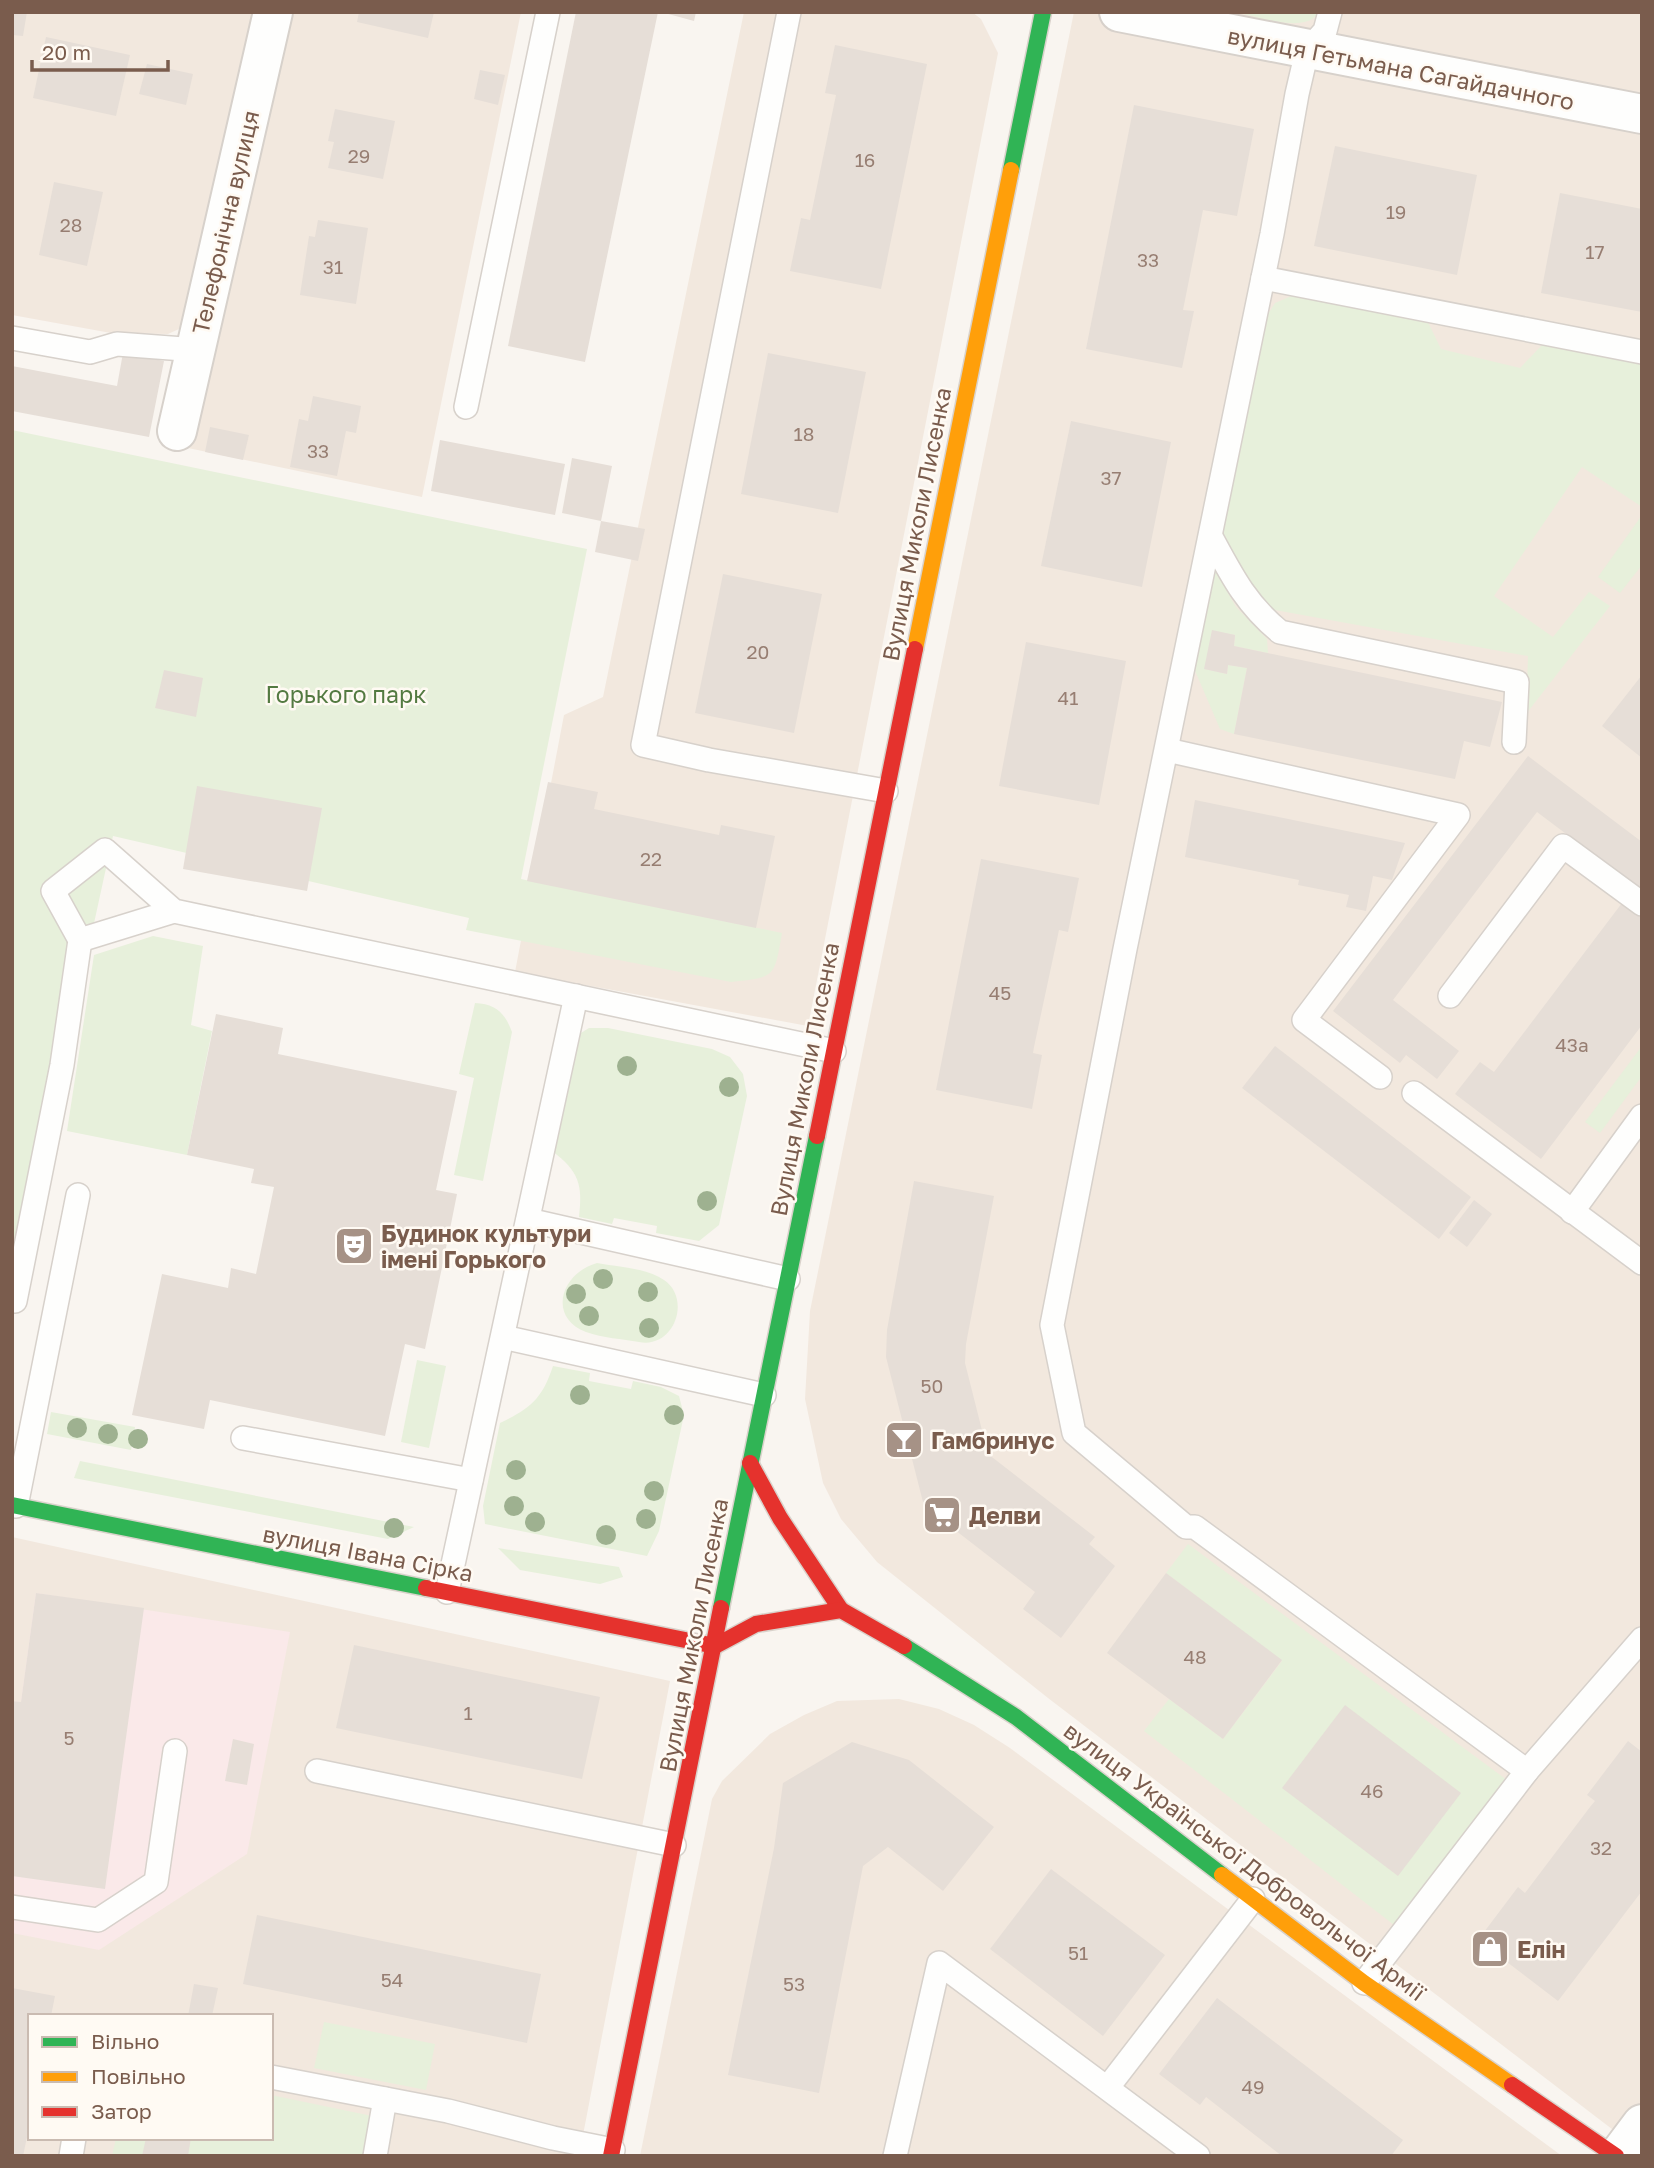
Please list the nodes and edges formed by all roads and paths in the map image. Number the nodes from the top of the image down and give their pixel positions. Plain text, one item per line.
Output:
1 (272, 12) edge
2 (548, 12) edge
3 (789, 12) edge
4 (1042, 12) edge
5 (1119, 12) edge
6 (1330, 12) edge
7 (1307, 51) junction
8 (1641, 108) edge
9 (1263, 278) junction
10 (12, 338) edge
11 (197, 350) junction
12 (1642, 352) edge
13 (466, 407) dead end
14 (177, 431) dead end
15 (1211, 537) junction
16 (1514, 742) dead end
17 (1167, 750) junction
18 (886, 791) junction
19 (1642, 904) edge
20 (174, 911) junction
21 (80, 940) junction
22 (576, 996) junction
23 (1450, 996) dead end
24 (834, 1051) junction
25 (1380, 1077) dead end
26 (1414, 1093) dead end
27 (1642, 1116) edge
28 (78, 1195) dead end
29 (1572, 1212) junction
30 (528, 1220) junction
31 (1642, 1262) edge
32 (788, 1279) junction
33 (15, 1301) dead end
34 (503, 1337) junction
35 (764, 1395) junction
36 (243, 1438) dead end
37 (750, 1463) junction
38 (471, 1480) junction
39 (14, 1505) edge
40 (447, 1592) junction
41 (841, 1610) junction
42 (1642, 1639) edge
43 (715, 1646) junction
44 (175, 1751) dead end
45 (317, 1771) dead end
46 (1527, 1771) junction
47 (674, 1845) junction
48 (1253, 1899) junction
49 (12, 1908) edge
50 (1364, 1983) junction
51 (273, 2077) edge
52 (1108, 2087) junction
53 (385, 2099) junction
54 (1642, 2124) edge
55 (612, 2153) edge
56 (375, 2156) edge
57 (895, 2156) edge
58 (1198, 2156) edge
59 (1617, 2156) edge

1 - 11 street, Телефонічна вулиця
2 - 13 lane
3 - 18 lane
4 - 18 street, Вулиця Миколи Лисенка
5 - 7 street, вулиця Гетьмана Сагайдачного
6 - 7 lane
7 - 8 street, вулиця Гетьмана Сагайдачного
7 - 9 lane
9 - 12 lane
9 - 15 lane
10 - 11 lane
11 - 14 street, Телефонічна вулиця
15 - 16 lane
15 - 17 lane
17 - 25 lane
17 - 46 lane
18 - 24 street, Вулиця Миколи Лисенка
19 - 23 lane
20 - 21 lane
20 - 21 lane
20 - 22 lane
21 - 33 lane
22 - 24 lane
22 - 30 lane
24 - 32 street, Вулиця Миколи Лисенка
26 - 29 lane
27 - 29 lane
28 - 39 lane
29 - 31 lane
30 - 32 lane
30 - 34 lane
32 - 35 street, Вулиця Миколи Лисенка
34 - 35 lane
34 - 38 lane
35 - 37 street, Вулиця Миколи Лисенка
36 - 38 lane
37 - 41 street, вулиця Української Добровольчої Армії
37 - 43 street, Вулиця Миколи Лисенка
38 - 40 lane
39 - 40 street, вулиця Івана Сірка
40 - 43 street, вулиця Івана Сірка
41 - 43 street
41 - 48 street, вулиця Української Добровольчої Армії
42 - 46 lane
43 - 47 street, Вулиця Миколи Лисенка
44 - 49 lane
45 - 47 lane
46 - 50 lane
47 - 55 street, Вулиця Миколи Лисенка
48 - 50 street, вулиця Української Добровольчої Армії
48 - 52 lane
50 - 59 street, вулиця Української Добровольчої Армії
51 - 53 lane
52 - 57 lane
52 - 58 lane
53 - 55 lane
53 - 56 lane
54 - 59 street

